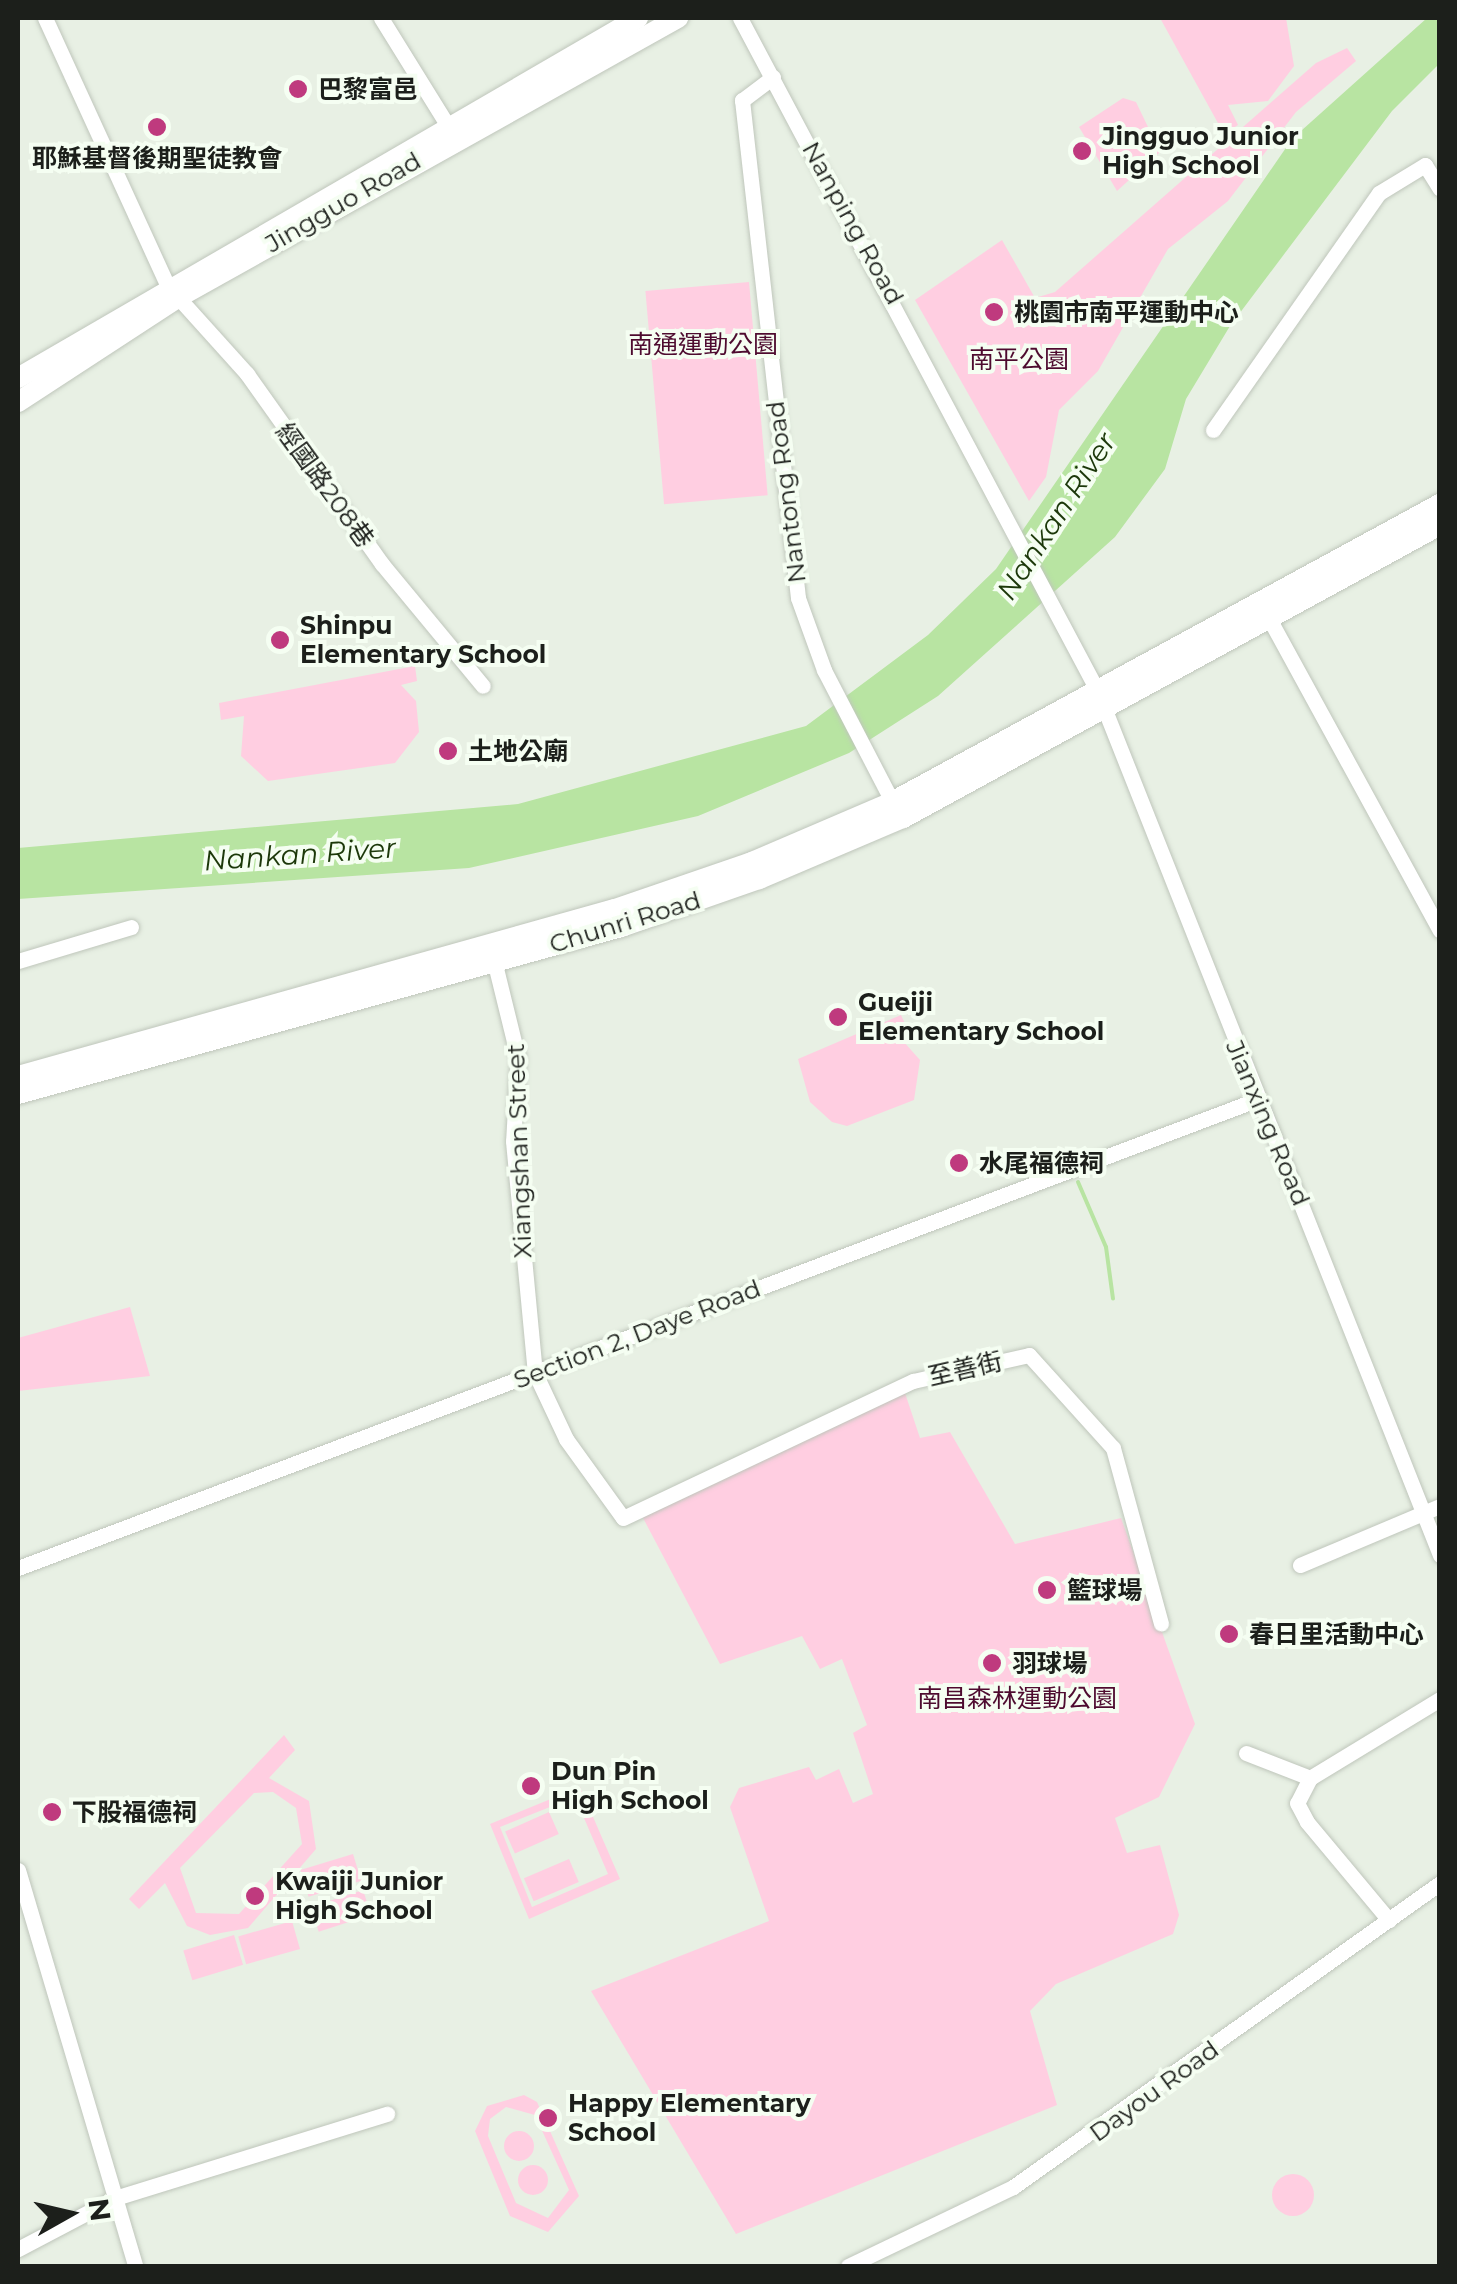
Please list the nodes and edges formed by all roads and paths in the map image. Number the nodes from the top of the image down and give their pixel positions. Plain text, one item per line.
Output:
1 (45, 18) edge
2 (381, 18) edge
3 (638, 18) edge
4 (678, 18) edge
5 (740, 18) edge
6 (773, 77) junction
7 (446, 123) junction
8 (1440, 189) edge
9 (173, 291) junction
10 (18, 378) edge
11 (18, 402) edge
12 (1213, 430) dead end
13 (1440, 505) edge
14 (1440, 524) edge
15 (1265, 611) junction
16 (483, 686) dead end
17 (1096, 688) junction
18 (898, 810) junction
19 (130, 927) dead end
20 (1440, 930) edge
21 (492, 951) junction
22 (18, 961) edge
23 (18, 1077) edge
24 (18, 1094) edge
25 (1256, 1100) junction
26 (535, 1373) junction
27 (1440, 1506) edge
28 (1424, 1514) junction
29 (624, 1518) joint
30 (1440, 1555) edge
31 (1300, 1566) dead end
32 (18, 1568) edge
33 (1161, 1624) dead end
34 (1440, 1700) edge
35 (1246, 1754) dead end
36 (1310, 1778) junction
37 (18, 1870) edge
38 (1440, 1882) edge
39 (23, 1911) edge
40 (1389, 1920) junction
41 (387, 2114) dead end
42 (114, 2198) junction
43 (18, 2248) edge
44 (866, 2262) edge
45 (135, 2266) edge
46 (848, 2266) edge

1 - 9 street, 經國路208巷
2 - 7 street
3 - 7 street, Jingguo Road
4 - 9 street, Jingguo Road
5 - 6 street, Nanping Road
6 - 17 street, Nanping Road
6 - 18 street, Nantong Road
7 - 9 street, Jingguo Road
8 - 12 street
9 - 10 street, Jingguo Road
9 - 11 street, Jingguo Road
9 - 16 street, 經國路208巷
13 - 15 main road
14 - 15 main road
15 - 17 main road, Chunri Road
15 - 20 street
17 - 18 main road, Chunri Road
17 - 25 street, Jianxing Road
18 - 21 main road, Chunri Road
19 - 22 street
21 - 23 main road, Chunri Road
21 - 24 main road, Chunri Road
21 - 26 street, Xiangshan Street
25 - 26 street, Section 2, Daye Road
25 - 28 street, Jianxing Road
26 - 29 street, Xiangshan Street
26 - 32 street, Section 2, Daye Road
27 - 28 street
28 - 30 street, Jianxing Road
28 - 31 street
29 - 33 street, 至善街
34 - 36 street
35 - 36 street
36 - 40 street
37 - 39 street
38 - 40 street, Dayou Road
39 - 42 street
40 - 44 street, Dayou Road
41 - 42 street
42 - 43 street
42 - 45 street
44 - 46 street, Dayou Road

